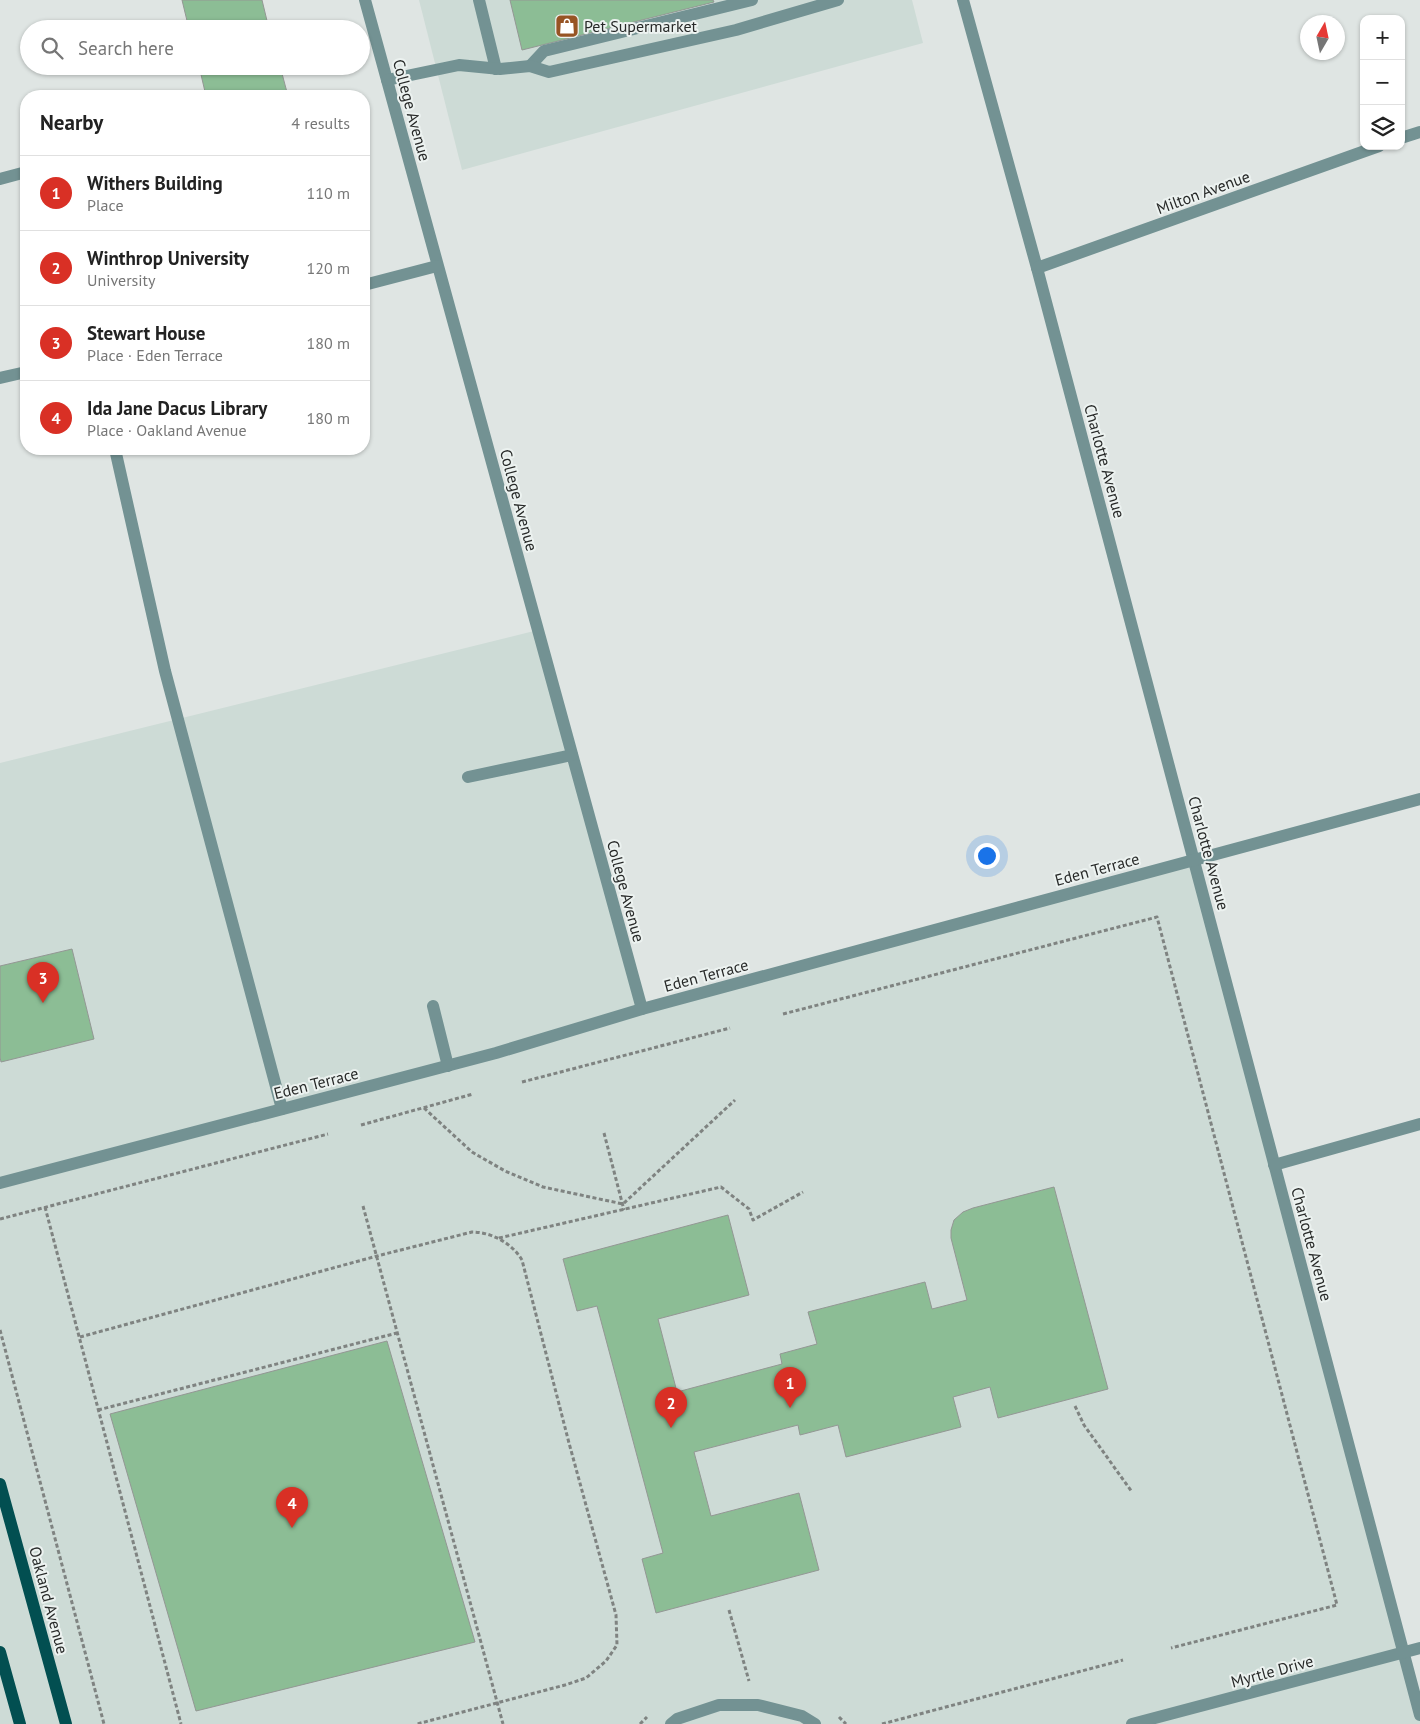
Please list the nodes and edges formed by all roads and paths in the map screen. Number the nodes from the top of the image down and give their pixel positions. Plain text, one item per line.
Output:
1 (365, 0) edge
2 (479, 0) edge
3 (752, 0) edge
4 (963, 0) edge
5 (835, 1) edge
6 (530, 66) junction
7 (496, 68) junction
8 (387, 80) junction
9 (1420, 132) edge
10 (1405, 137) edge
11 (1368, 150) edge
12 (20, 174) edge
13 (0, 179) edge
14 (437, 266) junction
15 (1037, 268) junction
16 (370, 283) edge
17 (20, 373) edge
18 (0, 378) edge
19 (116, 455) edge
20 (572, 755) junction
21 (468, 777) dead end
22 (1420, 799) edge
23 (1194, 860) junction
24 (433, 1006) dead end
25 (642, 1009) junction
26 (783, 1014) dead end
27 (730, 1028) dead end
28 (448, 1066) junction
29 (522, 1082) dead end
30 (474, 1094) dead end
31 (736, 1100) dead end
32 (424, 1108) junction
33 (282, 1109) junction
34 (1420, 1124) edge
35 (361, 1125) dead end
36 (604, 1133) dead end
37 (328, 1134) dead end
38 (1274, 1165) junction
39 (0, 1183) edge
40 (803, 1192) dead end
41 (623, 1204) junction
42 (363, 1206) dead end
43 (45, 1207) junction
44 (624, 1210) junction
45 (0, 1219) edge
46 (498, 1238) junction
47 (376, 1256) junction
48 (0, 1330) edge
49 (397, 1332) junction
50 (80, 1337) junction
51 (1075, 1406) dead end
52 (98, 1410) junction
53 (0, 1484) edge
54 (1132, 1492) dead end
55 (729, 1610) dead end
56 (1171, 1648) dead end
57 (1420, 1648) edge
58 (0, 1652) edge
59 (1404, 1653) junction
60 (1123, 1660) dead end
61 (750, 1683) dead end
62 (497, 1703) junction
63 (1420, 1715) edge
64 (20, 1724) edge
65 (66, 1724) edge
66 (104, 1724) edge
67 (180, 1724) edge
68 (417, 1724) edge
69 (502, 1724) edge
70 (671, 1724) edge
71 (815, 1724) edge
72 (882, 1724) edge
73 (1132, 1724) edge

1 - 8 street, College Avenue
2 - 7 street
3 - 6 street
4 - 15 street, Charlotte Avenue
5 - 6 street
6 - 7 street
7 - 8 street
8 - 14 street, College Avenue
9 - 10 street
11 - 15 street, Milton Avenue
12 - 13 street
14 - 16 street
14 - 20 street, College Avenue
15 - 23 street, Charlotte Avenue
17 - 18 street
19 - 33 street
20 - 21 street
20 - 25 street, College Avenue
22 - 23 street, Eden Terrace
23 - 25 street, Eden Terrace
23 - 38 street, Charlotte Avenue
24 - 28 street
25 - 28 street, Eden Terrace
26 - 56 path
27 - 29 path
28 - 33 street, Eden Terrace
30 - 32 path
31 - 41 path
32 - 35 path
32 - 41 path
33 - 39 street, Eden Terrace
34 - 38 street
36 - 41 path
37 - 43 path
38 - 59 street, Charlotte Avenue
40 - 44 path
41 - 44 path
42 - 47 path
43 - 45 path
43 - 50 path
44 - 46 path
46 - 47 path
46 - 62 path
47 - 49 path
47 - 50 path
48 - 66 path
49 - 52 path
49 - 62 path
50 - 52 path
51 - 54 path
52 - 67 path
53 - 65 main road, Oakland Avenue
55 - 61 path
57 - 59 street, Myrtle Drive
58 - 64 main road
59 - 63 street, Charlotte Avenue
59 - 73 street, Myrtle Drive
60 - 72 path
62 - 68 path
62 - 69 path
70 - 71 street

